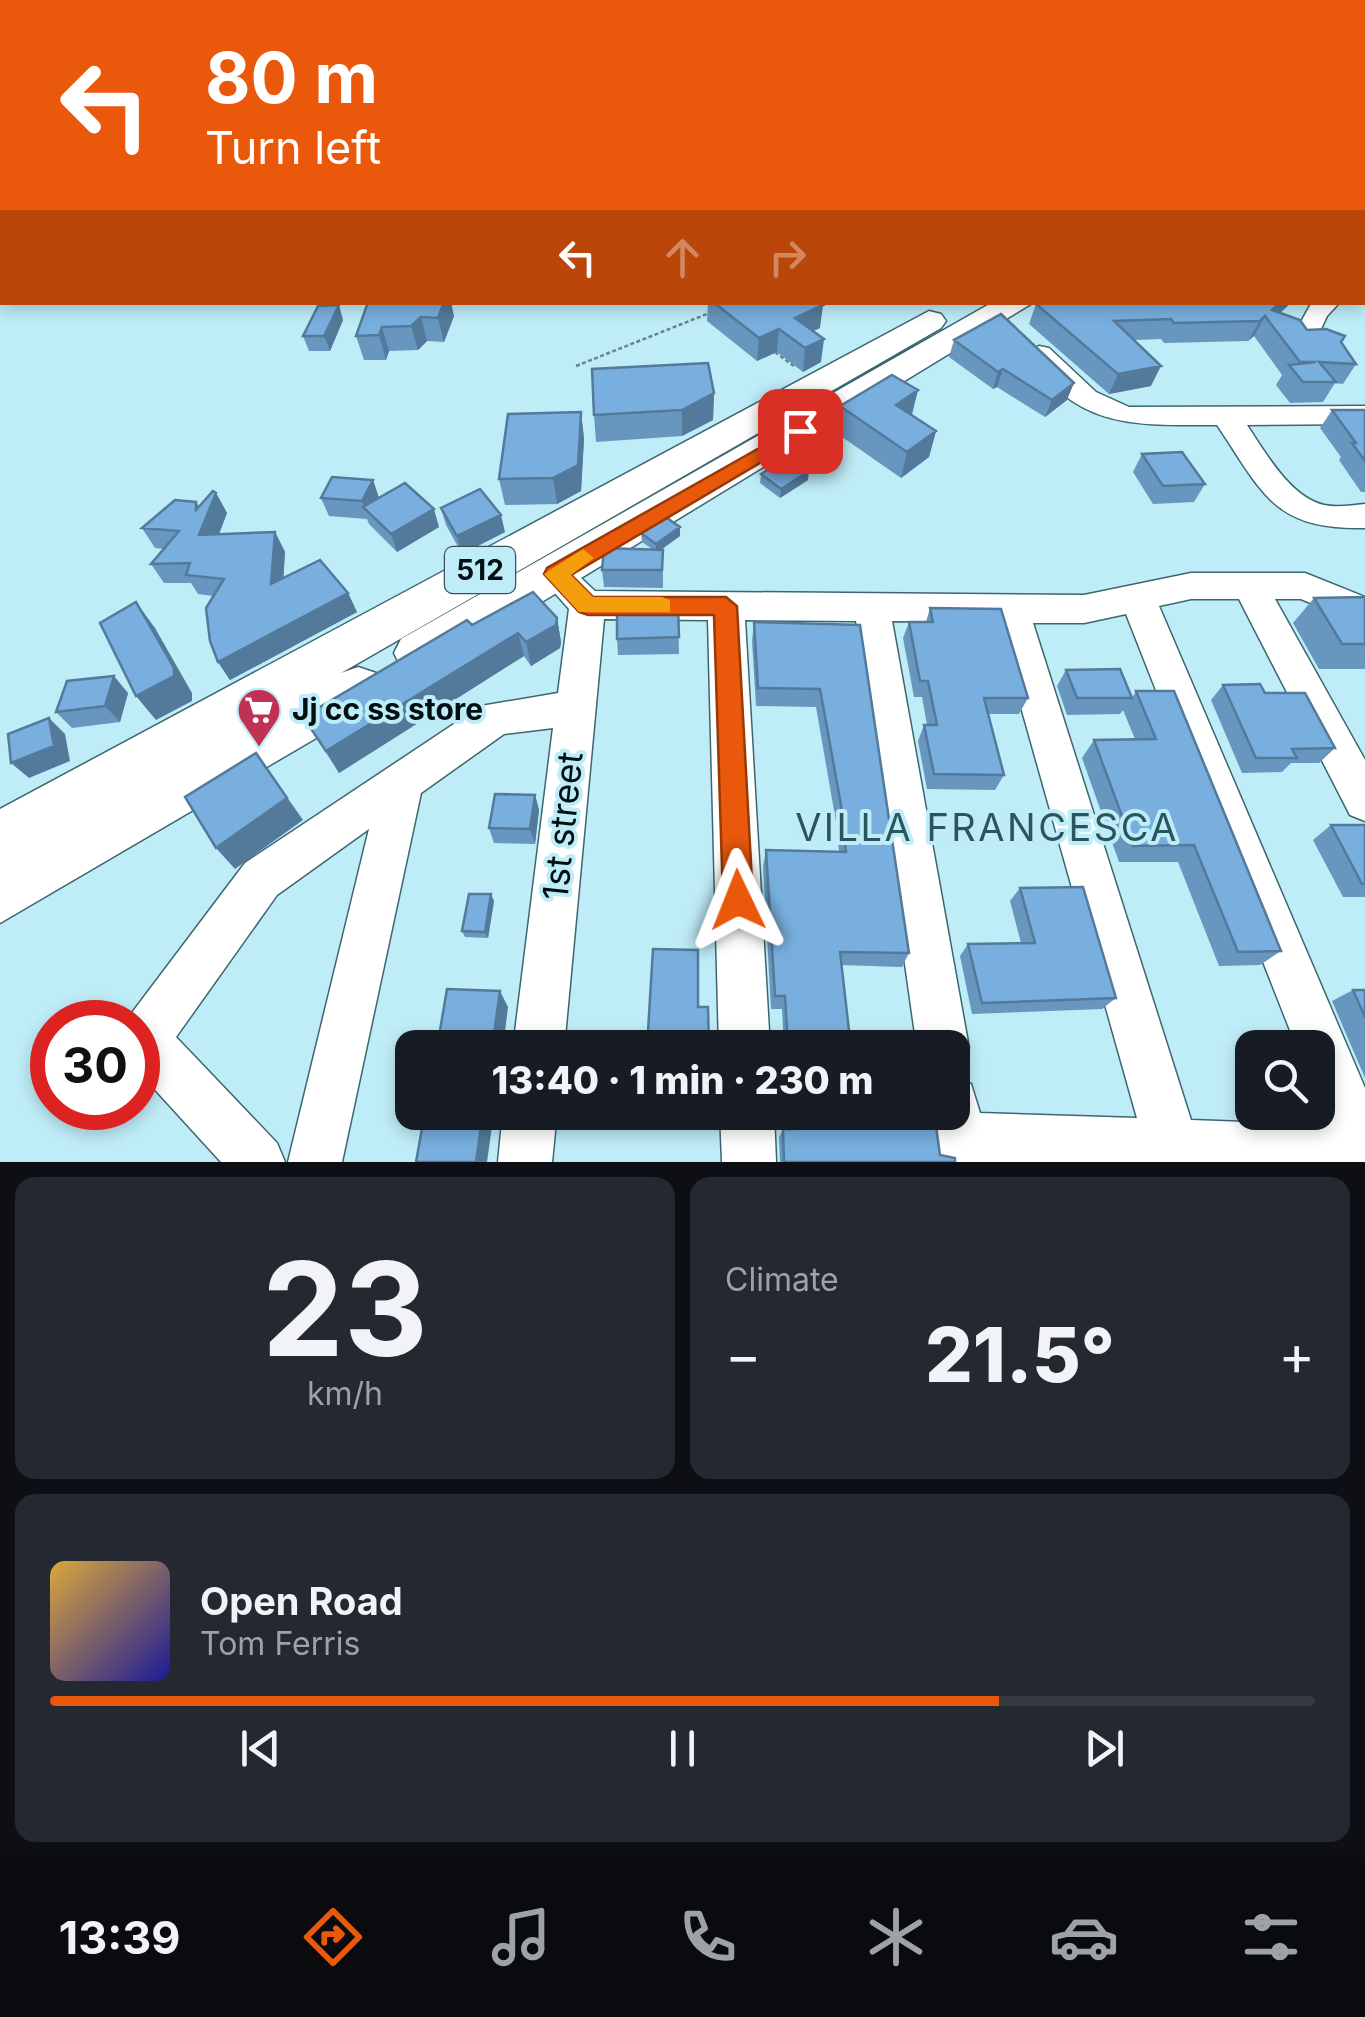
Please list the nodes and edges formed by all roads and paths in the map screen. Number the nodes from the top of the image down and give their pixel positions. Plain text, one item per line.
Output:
1 (1324, 305) edge
2 (993, 306) edge
3 (716, 311) edge
4 (1304, 340) edge
5 (918, 344) junction
6 (773, 351) edge
7 (576, 366) dead end
8 (816, 382) junction
9 (1365, 415) edge
10 (1226, 417) junction
11 (1365, 516) edge
12 (555, 574) junction
13 (1250, 586) junction
14 (1138, 598) junction
15 (588, 606) junction
16 (726, 606) junction
17 (872, 608) junction
18 (1012, 609) junction
19 (1365, 612) edge
20 (576, 708) junction
21 (402, 782) junction
22 (1365, 801) edge
23 (0, 839) edge
24 (0, 894) edge
25 (540, 1030) edge
26 (743, 1030) edge
27 (941, 1030) edge
28 (528, 1130) edge
29 (748, 1130) edge
30 (958, 1135) edge
31 (1172, 1147) junction
32 (1365, 1153) edge
33 (258, 1162) edge
34 (315, 1162) edge
35 (525, 1162) edge
36 (750, 1162) edge

1 - 4 street
2 - 5 main road, 512
2 - 10 street
3 - 7 path
5 - 8 main road, 512
5 - 12 main road, 512
6 - 8 path
8 - 23 main road, 512
9 - 10 street
10 - 11 street
12 - 15 street
12 - 24 main road, 512
13 - 14 street
13 - 19 street
13 - 22 street
14 - 18 street
14 - 32 street
15 - 16 street
15 - 20 street, 1st street
16 - 17 street
16 - 26 street
17 - 18 street
17 - 27 street
18 - 31 street
20 - 21 street
20 - 25 street, 1st street
21 - 33 street
21 - 34 street
28 - 35 street
29 - 36 street
30 - 31 street
31 - 32 street

